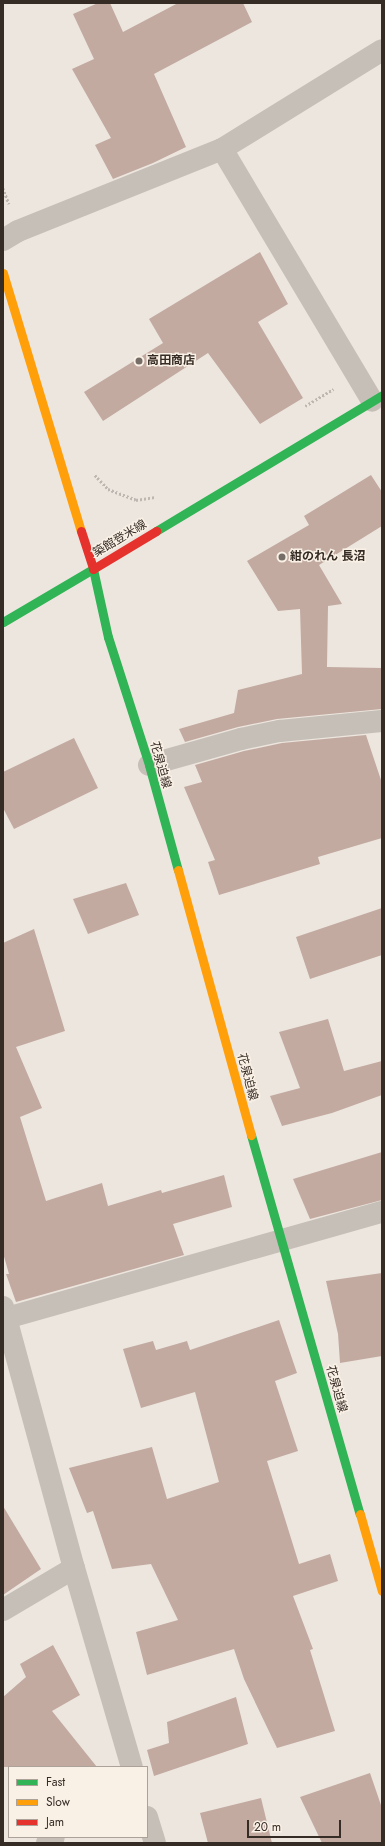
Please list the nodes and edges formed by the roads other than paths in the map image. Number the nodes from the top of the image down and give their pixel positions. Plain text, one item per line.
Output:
1 (382, 50) edge
2 (222, 149) junction
3 (11, 235) edge
4 (4, 281) edge
5 (377, 398) edge
6 (93, 569) junction
7 (3, 622) edge
8 (382, 720) edge
9 (149, 765) junction
10 (382, 1212) edge
11 (280, 1240) junction
12 (4, 1315) edge
13 (74, 1568) junction
14 (382, 1591) edge
15 (3, 1610) edge
16 (132, 1766) edge
17 (148, 1820) edge
18 (155, 1843) edge

1 - 2 street
2 - 3 street
2 - 5 street
4 - 6 main road, 築館登米線
5 - 6 main road, 築館登米線
6 - 7 main road
6 - 9 main road, 花泉迫線
8 - 9 street
9 - 11 main road, 花泉迫線
10 - 11 street
11 - 12 street
11 - 14 main road, 花泉迫線
12 - 13 street
13 - 15 street
13 - 16 street
17 - 18 street

